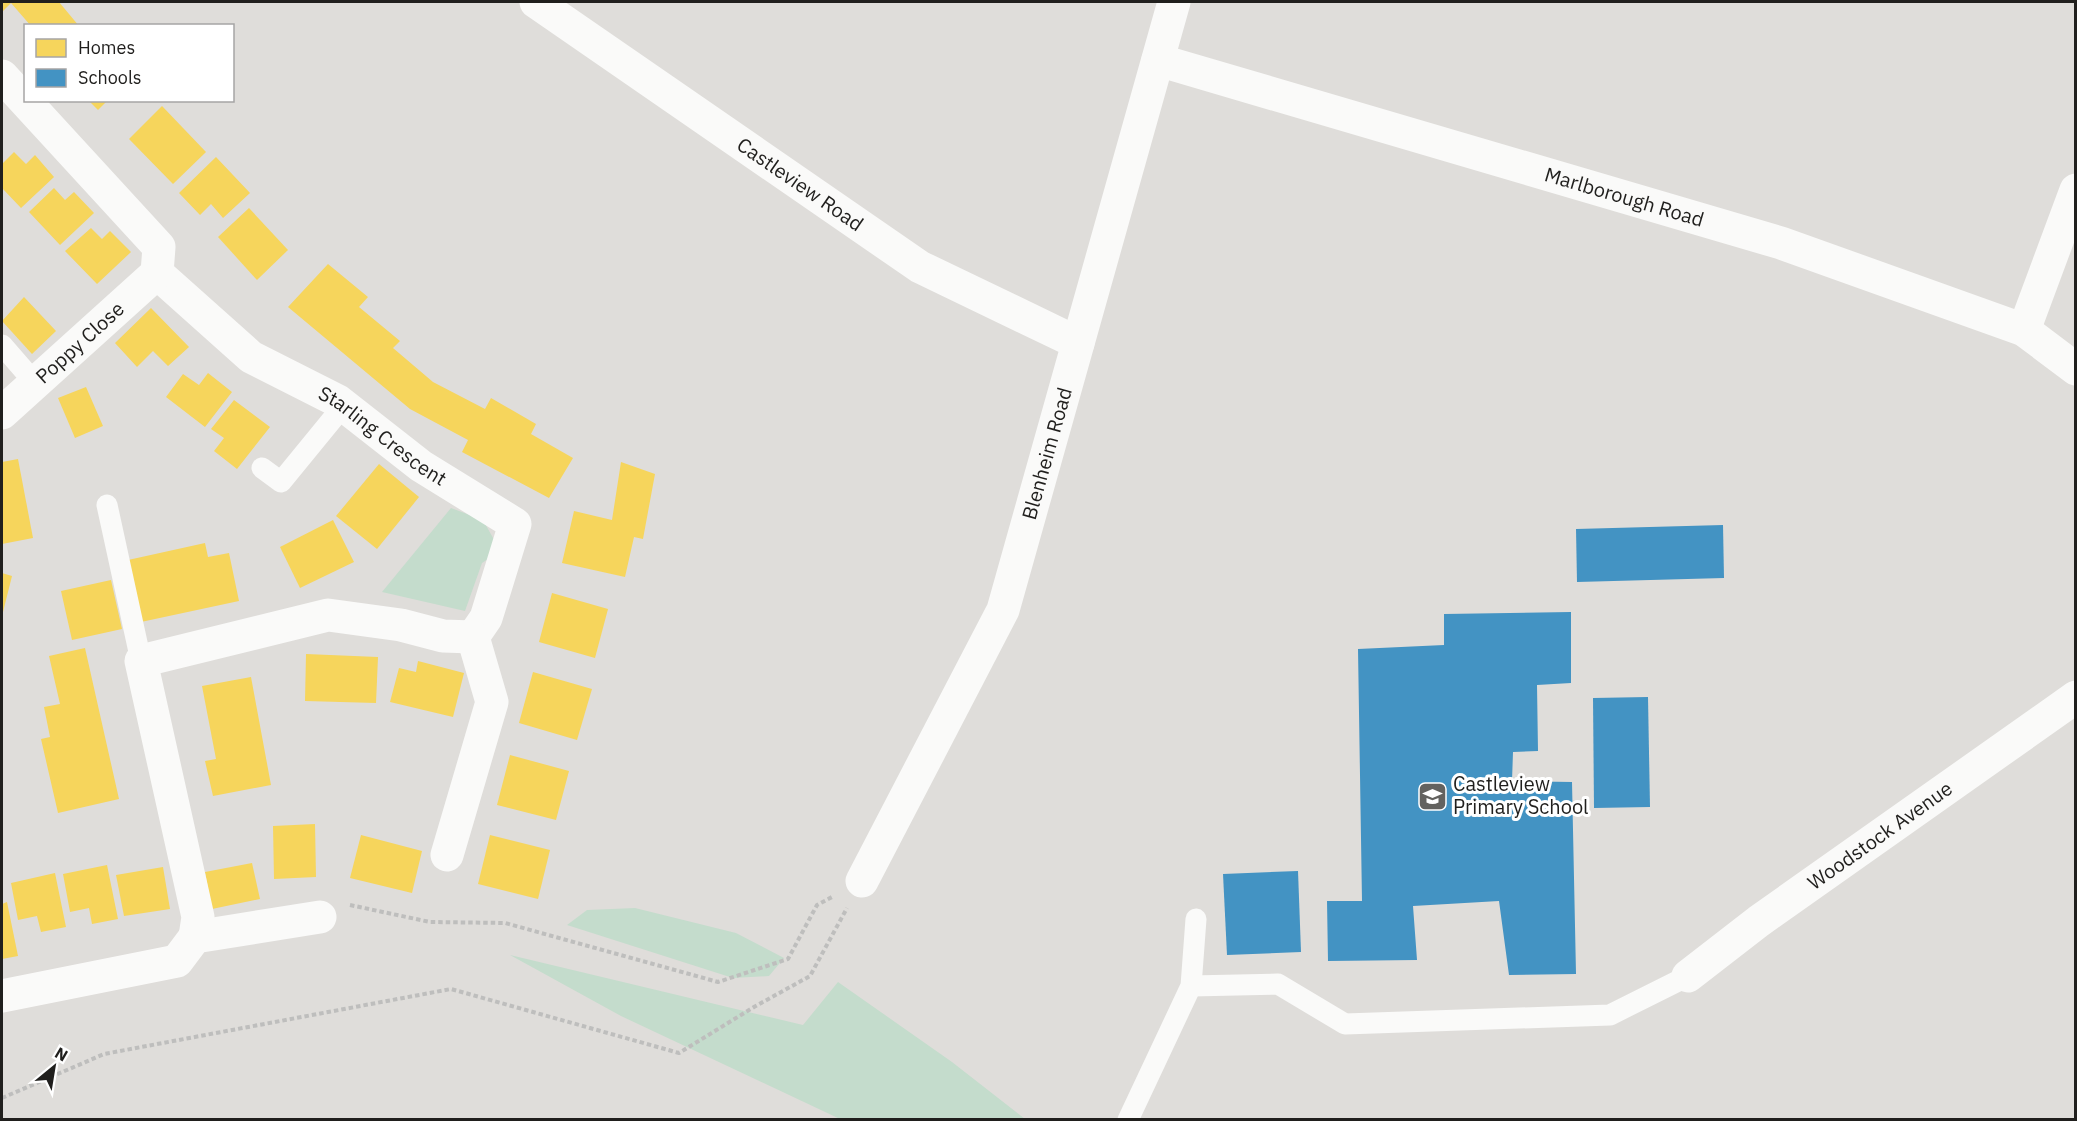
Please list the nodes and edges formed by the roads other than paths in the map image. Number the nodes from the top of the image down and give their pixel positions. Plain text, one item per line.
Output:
1 (536, 2) edge
2 (1174, 2) edge
3 (1158, 60) junction
4 (2, 76) edge
5 (24, 100) edge
6 (26, 102) edge
7 (2076, 190) edge
8 (157, 273) junction
9 (2024, 330) junction
10 (1078, 343) junction
11 (2, 345) edge
12 (2076, 369) edge
13 (35, 383) junction
14 (344, 405) junction
15 (2, 413) edge
16 (262, 468) dead end
17 (107, 505) dead end
18 (473, 637) junction
19 (141, 661) junction
20 (2076, 697) edge
21 (447, 855) dead end
22 (862, 881) road end
23 (320, 917) road end
24 (1196, 919) dead end
25 (195, 937) junction
26 (1688, 976) joint
27 (1191, 986) junction
28 (2, 996) edge
29 (1128, 1119) edge

1 - 10 street, Castleview Road
2 - 3 street, Blenheim Road
3 - 9 street, Marlborough Road
3 - 10 street, Blenheim Road
4 - 5 street
6 - 8 street
7 - 9 street
8 - 13 street, Poppy Close
8 - 14 street, Starling Crescent
9 - 12 street, Marlborough Road
10 - 22 street, Blenheim Road
11 - 13 lane
13 - 15 street, Poppy Close
14 - 16 lane
14 - 18 street, Starling Crescent
17 - 19 lane
18 - 19 street
18 - 21 street
19 - 25 street
20 - 26 street, Woodstock Avenue
23 - 25 street
24 - 27 lane
25 - 28 street
26 - 27 lane
27 - 29 lane

